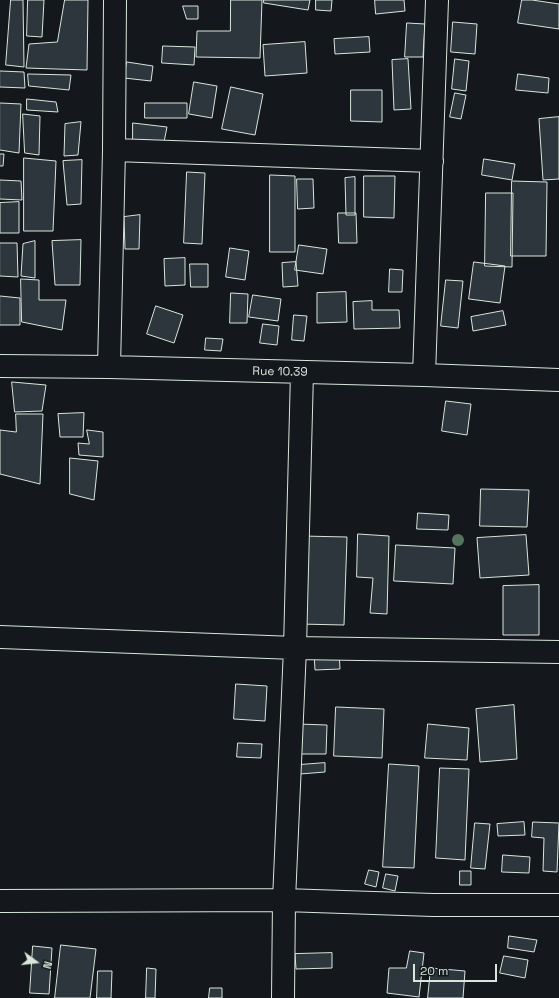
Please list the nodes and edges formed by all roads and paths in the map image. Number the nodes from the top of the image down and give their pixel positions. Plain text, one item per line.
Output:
1 (115, 0) edge
2 (437, 0) edge
3 (114, 150) junction
4 (432, 162) junction
5 (0, 366) edge
6 (109, 367) junction
7 (302, 372) junction
8 (424, 375) junction
9 (559, 380) edge
10 (0, 637) edge
11 (295, 648) junction
12 (559, 652) edge
13 (284, 900) junction
14 (0, 901) edge
15 (559, 906) edge
16 (283, 998) edge

1 - 3 street
2 - 4 street
3 - 4 street
3 - 6 street
4 - 8 street
5 - 6 street, Rue 10.39
6 - 7 street, Rue 10.39
7 - 8 street, Rue 10.39
7 - 11 street
8 - 9 street, Rue 10.39
10 - 11 street
11 - 12 street
11 - 13 street
13 - 14 street
13 - 15 street
13 - 16 street

